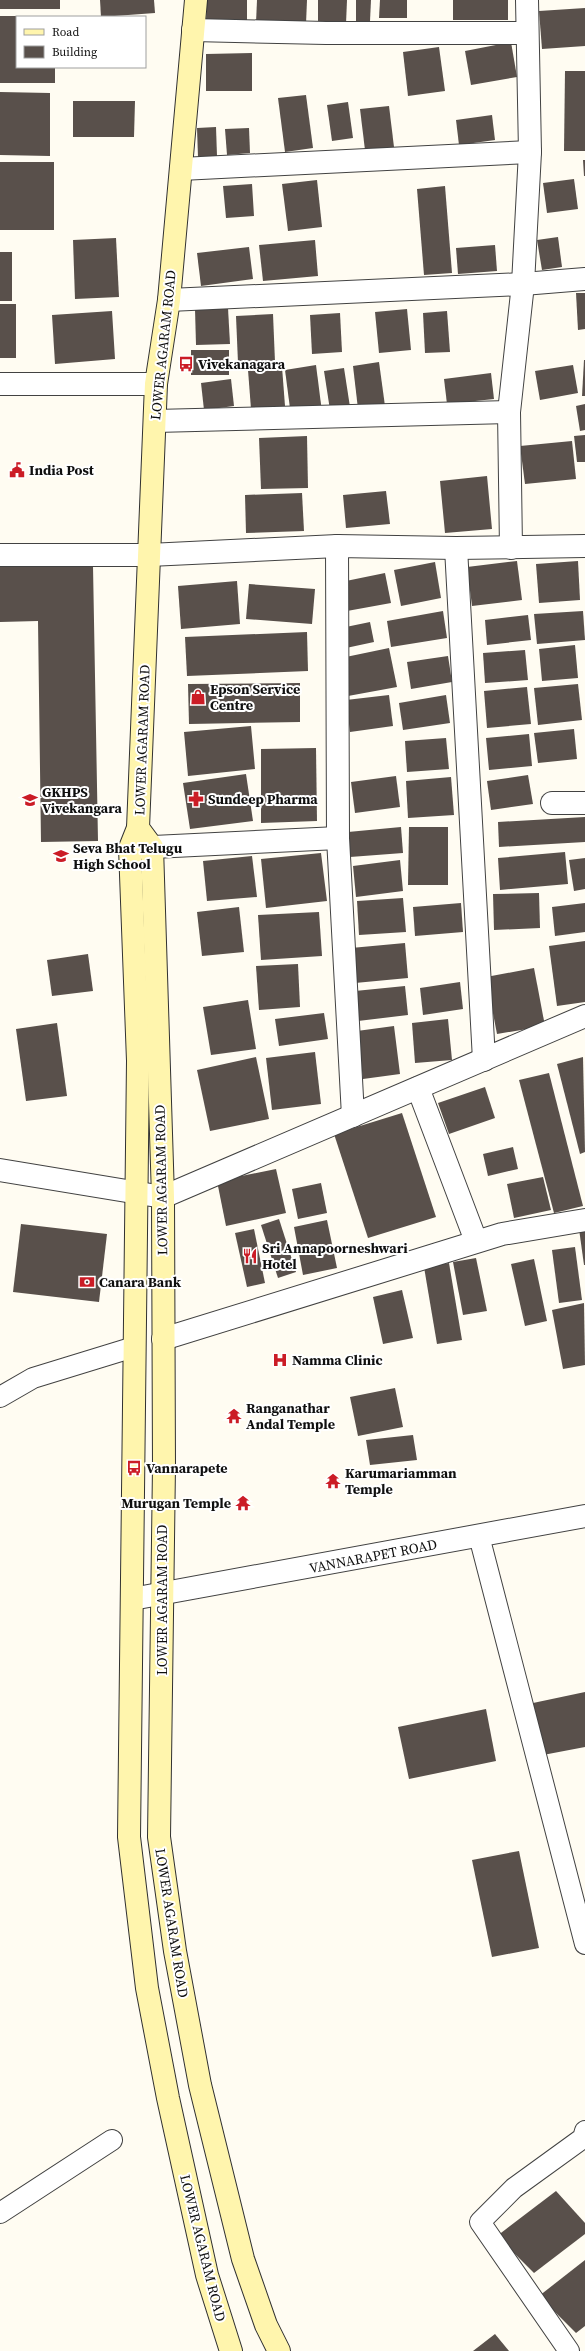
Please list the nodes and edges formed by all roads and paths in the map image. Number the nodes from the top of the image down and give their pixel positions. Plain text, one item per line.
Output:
1 (196, 0) edge
2 (527, 0) edge
3 (193, 30) junction
4 (527, 33) junction
5 (530, 152) junction
6 (181, 169) junction
7 (585, 279) edge
8 (523, 284) junction
9 (169, 300) junction
10 (0, 384) edge
11 (156, 384) junction
12 (509, 412) junction
13 (155, 421) junction
14 (337, 546) junction
15 (585, 546) edge
16 (456, 548) junction
17 (512, 548) junction
18 (0, 555) edge
19 (149, 555) junction
20 (552, 803) dead end
21 (585, 803) edge
22 (134, 838) junction
23 (338, 838) junction
24 (152, 848) junction
25 (585, 1016) edge
26 (484, 1060) junction
27 (418, 1088) junction
28 (353, 1116) junction
29 (0, 1170) edge
30 (136, 1193) junction
31 (163, 1197) junction
32 (585, 1220) edge
33 (476, 1241) junction
34 (164, 1339) junction
35 (134, 1347) junction
36 (0, 1397) edge
37 (585, 1516) edge
38 (479, 1536) junction
39 (161, 1596) junction
40 (132, 1599) junction
41 (585, 1944) edge
42 (584, 2136) edge
43 (112, 2140) dead end
44 (0, 2213) edge
45 (231, 2351) edge
46 (279, 2351) edge
47 (568, 2351) edge

1 - 3 main road, LOWER AGARAM ROAD
2 - 4 street
3 - 4 street
3 - 6 main road, LOWER AGARAM ROAD
4 - 5 street
5 - 6 street
5 - 8 street
6 - 9 main road, LOWER AGARAM ROAD
7 - 8 street
8 - 9 street
8 - 12 street
9 - 11 main road, LOWER AGARAM ROAD
10 - 11 street
11 - 13 main road, LOWER AGARAM ROAD
12 - 13 street
12 - 17 street
13 - 19 main road, LOWER AGARAM ROAD
14 - 16 street
14 - 19 street
14 - 23 street
15 - 17 street
16 - 17 street
16 - 26 street
18 - 19 street
19 - 22 main road, LOWER AGARAM ROAD
20 - 21 street
22 - 24 main road, LOWER AGARAM ROAD
22 - 30 main road, LOWER AGARAM ROAD
23 - 24 street
23 - 28 street
24 - 31 main road, LOWER AGARAM ROAD
25 - 26 street
26 - 27 street
27 - 28 street
27 - 33 street
28 - 31 street
29 - 30 street
30 - 31 street
30 - 35 main road, LOWER AGARAM ROAD
31 - 34 main road, LOWER AGARAM ROAD
32 - 33 street
33 - 34 street
34 - 39 main road, LOWER AGARAM ROAD
35 - 36 lane
35 - 40 main road, LOWER AGARAM ROAD
37 - 38 street, VANNARAPET ROAD
38 - 39 street, VANNARAPET ROAD
38 - 41 lane
39 - 40 street, VANNARAPET ROAD
39 - 46 main road, LOWER AGARAM ROAD
40 - 45 main road, LOWER AGARAM ROAD
42 - 47 lane
43 - 44 lane

